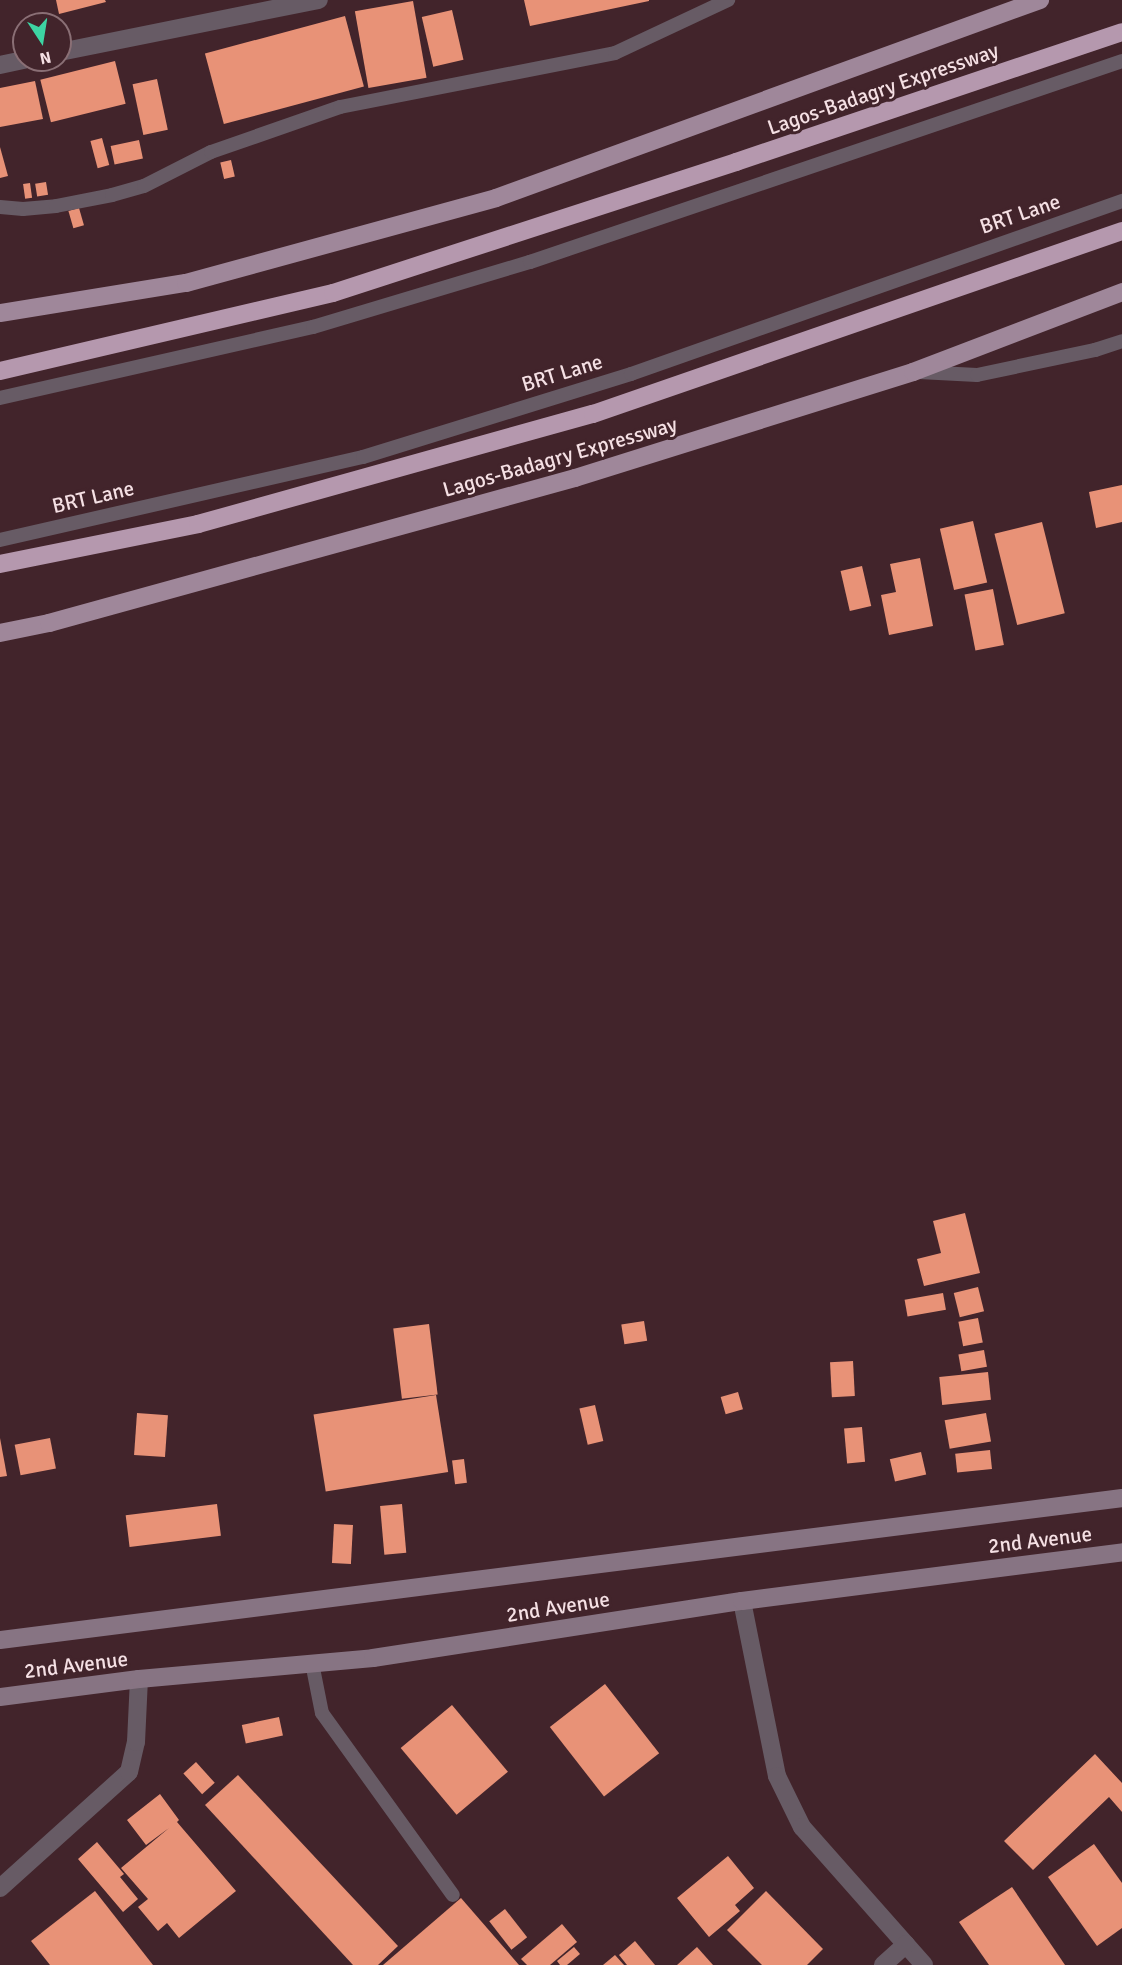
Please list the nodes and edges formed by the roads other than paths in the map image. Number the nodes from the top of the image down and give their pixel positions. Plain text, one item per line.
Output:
1 (319, 0) edge
2 (728, 0) edge
3 (1040, 0) edge
4 (1122, 32) edge
5 (72, 50) edge
6 (1122, 62) edge
7 (1122, 201) edge
8 (0, 207) edge
9 (1122, 231) edge
10 (1122, 292) edge
11 (0, 313) edge
12 (1122, 341) edge
13 (0, 371) edge
14 (914, 372) junction
15 (0, 398) edge
16 (0, 540) edge
17 (0, 564) edge
18 (0, 633) edge
19 (1122, 1498) edge
20 (1122, 1552) edge
21 (742, 1601) junction
22 (0, 1640) edge
23 (312, 1663) junction
24 (139, 1679) junction
25 (0, 1697) edge
26 (0, 1888) edge
27 (453, 1895) dead end
28 (906, 1944) junction
29 (883, 1965) edge
30 (924, 1965) edge

1 - 5 street
2 - 8 lane
3 - 11 main road, Lagos-Badagry Expressway
4 - 13 highway, Lagos-Badagry Expressway
6 - 15 lane
7 - 16 lane, BRT Lane
9 - 17 highway, Lagos-Badagry Expressway
10 - 14 main road, Lagos-Badagry Expressway
12 - 14 lane
14 - 18 main road, Lagos-Badagry Expressway
19 - 22 street, 2nd Avenue
20 - 21 street, 2nd Avenue
21 - 23 street, 2nd Avenue
21 - 28 street
23 - 24 street, 2nd Avenue
23 - 27 lane
24 - 25 street, 2nd Avenue
24 - 26 street
28 - 29 street
28 - 30 street

